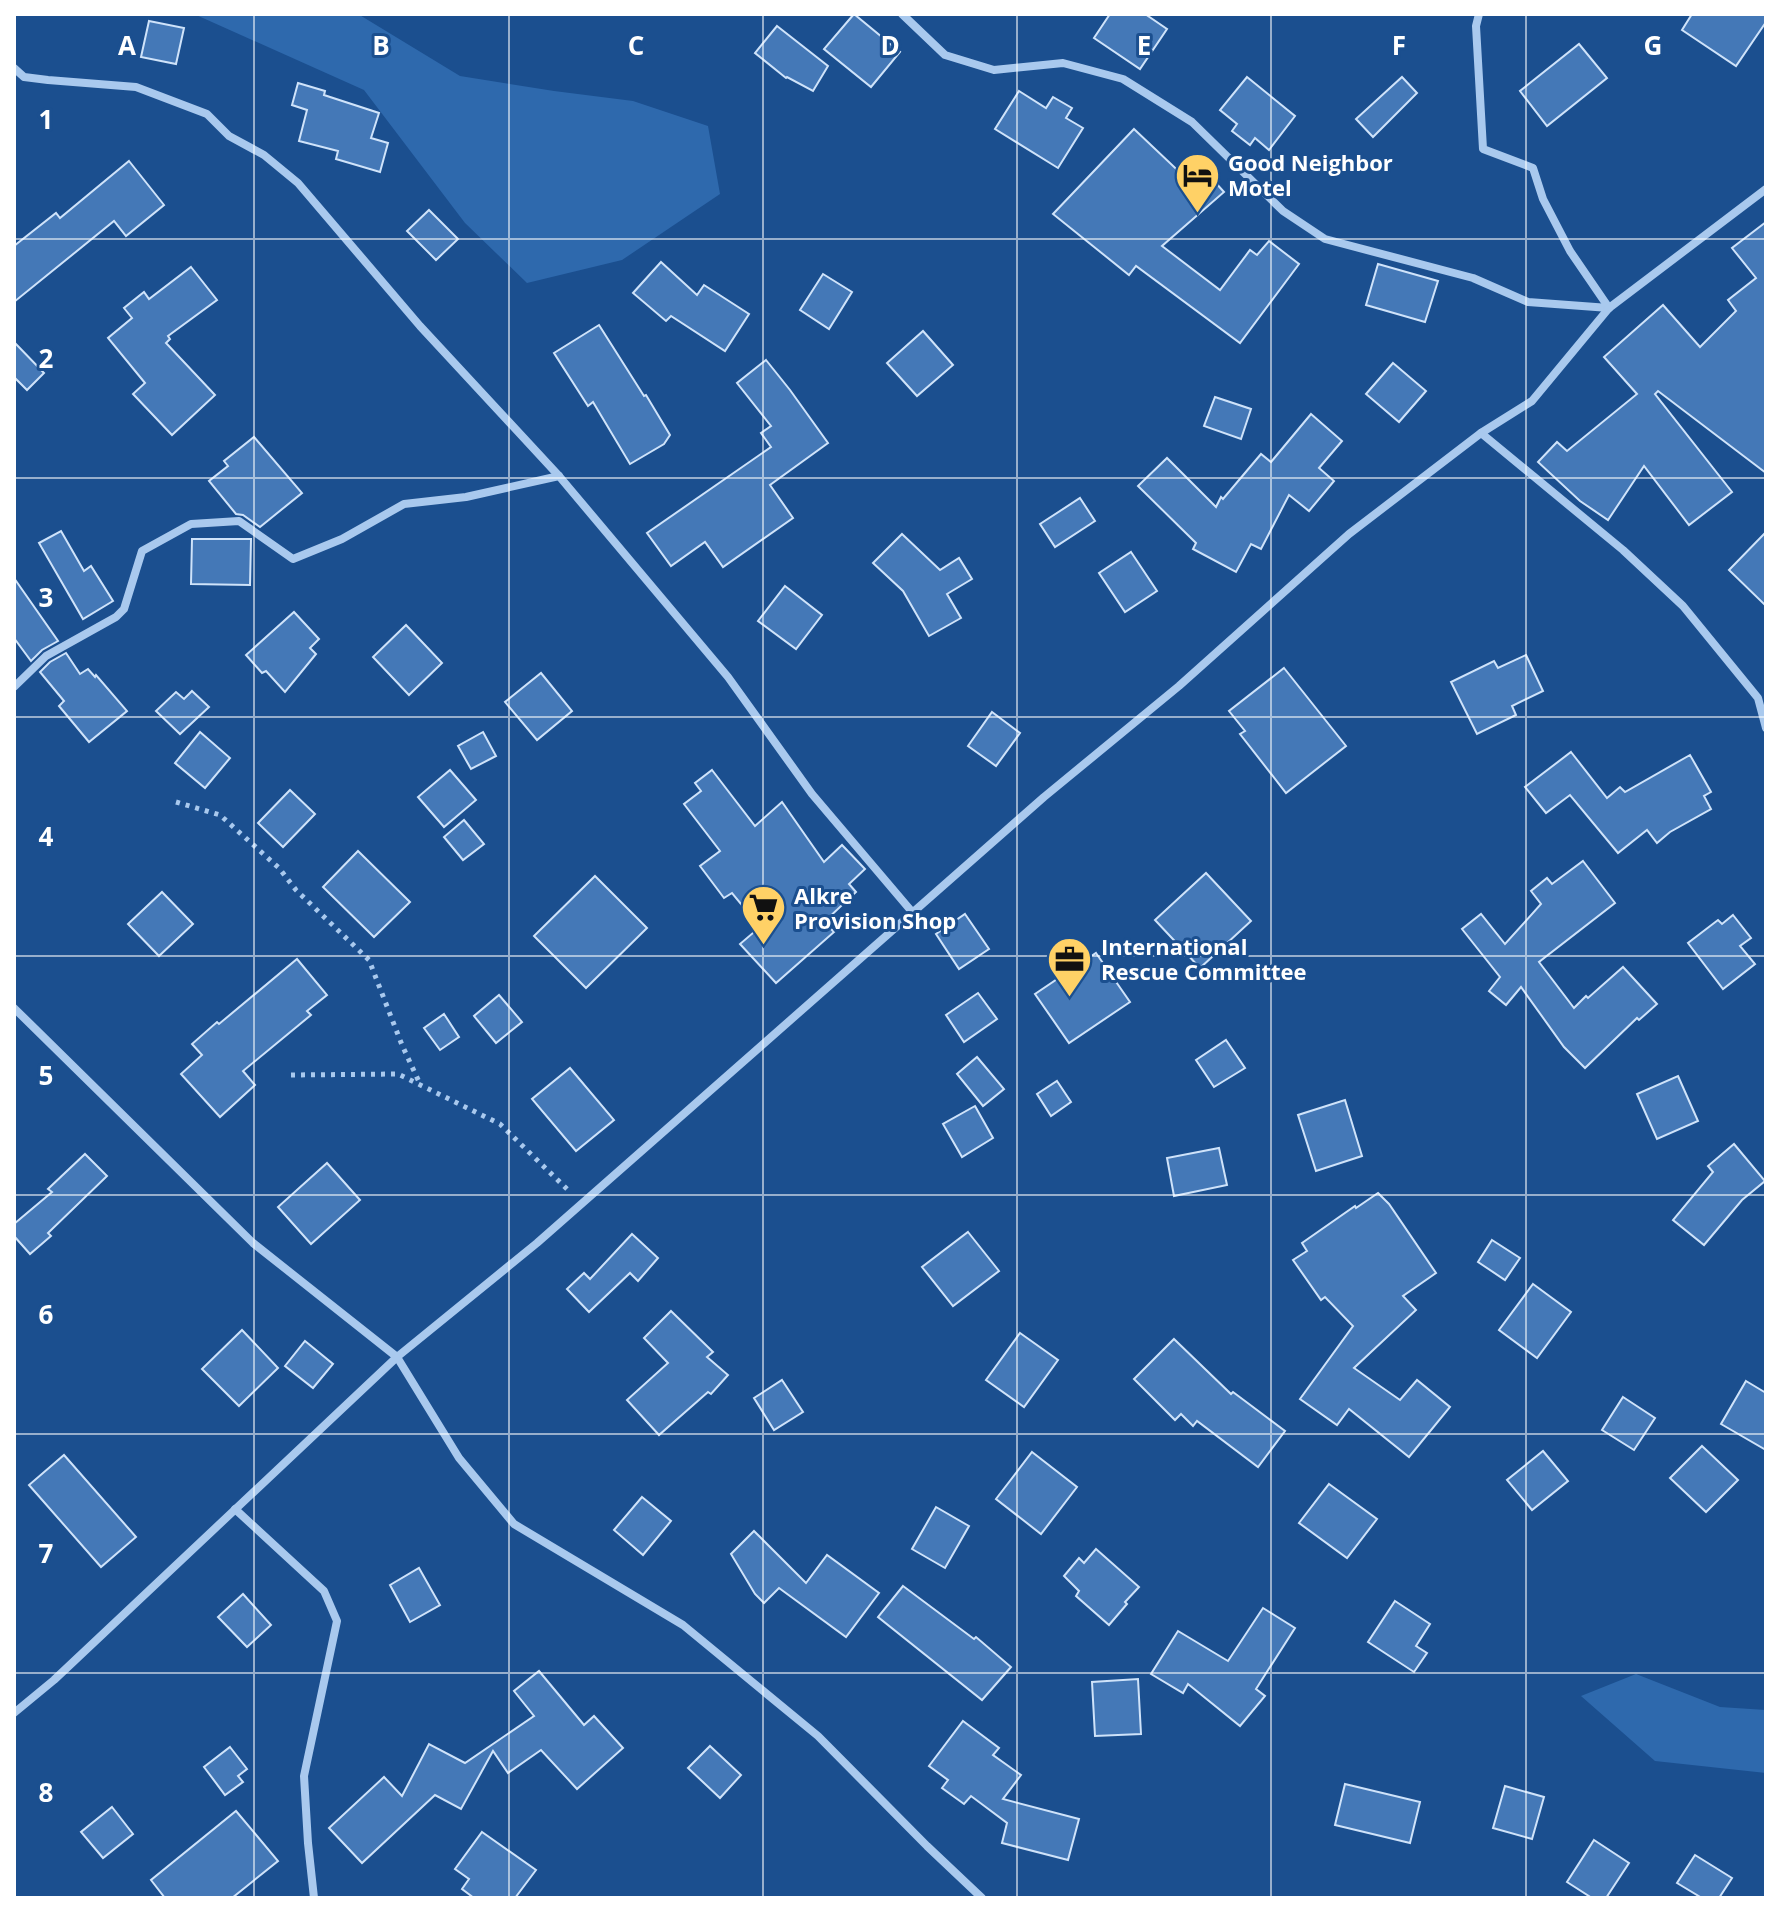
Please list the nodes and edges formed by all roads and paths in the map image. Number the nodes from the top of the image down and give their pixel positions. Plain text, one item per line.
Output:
1 (902, 14) edge
2 (1479, 14) edge
3 (14, 68) edge
4 (1766, 189) edge
5 (1609, 308) junction
6 (1481, 433) junction
7 (559, 476) junction
8 (14, 687) edge
9 (1766, 728) edge
10 (176, 802) dead end
11 (913, 913) junction
12 (14, 1008) edge
13 (291, 1075) dead end
14 (420, 1084) junction
15 (582, 1203) junction
16 (397, 1357) junction
17 (235, 1509) junction
18 (14, 1713) edge
19 (314, 1898) edge
20 (982, 1898) edge

1 - 5 street
2 - 5 street
3 - 7 street
4 - 5 street
5 - 6 street
6 - 9 street
6 - 11 street
7 - 8 street
7 - 11 street
10 - 14 path
11 - 15 street
12 - 16 street
13 - 14 path
14 - 15 path
15 - 16 street
16 - 17 street
16 - 20 street
17 - 18 street
17 - 19 street

